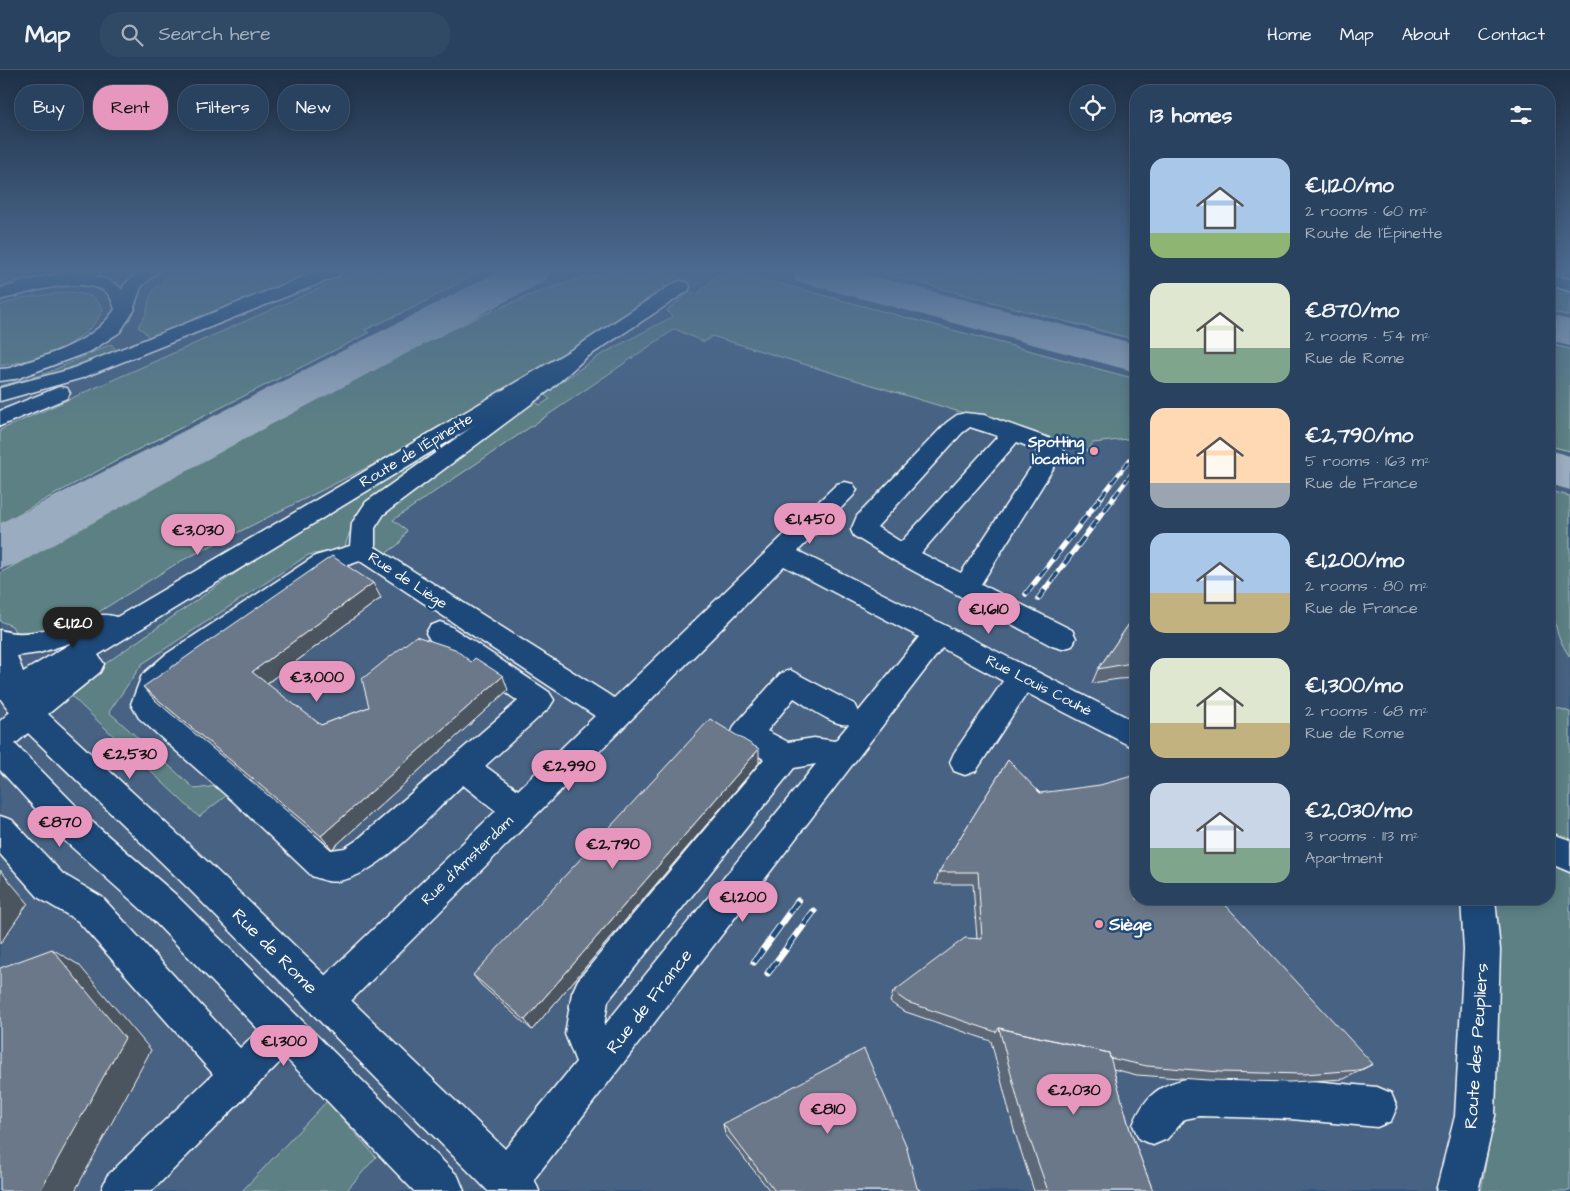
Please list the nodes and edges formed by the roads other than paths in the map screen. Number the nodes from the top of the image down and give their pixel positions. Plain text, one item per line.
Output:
1 (115, 324) edge
2 (202, 324) edge
3 (225, 324) edge
4 (625, 324) edge
5 (588, 348) junction
6 (4, 375) edge
7 (0, 395) edge
8 (0, 419) edge
9 (1012, 434) junction
10 (845, 490) dead end
11 (363, 551) junction
12 (781, 553) junction
13 (904, 555) junction
14 (966, 586) junction
15 (148, 609) junction
16 (124, 624) junction
17 (938, 632) junction
18 (440, 633) dead end
19 (1062, 638) dead end
20 (0, 641) edge
21 (0, 656) edge
22 (1022, 677) junction
23 (14, 702) edge
24 (844, 713) dead end
25 (616, 714) junction
26 (1130, 733) edge
27 (0, 739) edge
28 (0, 750) edge
29 (843, 755) junction
30 (784, 756) junction
31 (965, 762) dead end
32 (462, 766) junction
33 (518, 809) junction
34 (0, 831) edge
35 (1555, 850) edge
36 (1570, 856) edge
37 (1478, 905) edge
38 (325, 1001) junction
39 (285, 1031) junction
40 (597, 1066) junction
41 (240, 1076) junction
42 (1377, 1107) dead end
43 (1152, 1125) dead end
44 (513, 1186) edge
45 (122, 1191) edge
46 (443, 1191) edge
47 (1457, 1191) edge

1 - 6 main road
2 - 7 main road
3 - 8 main road
4 - 5 main road, Route de l'Épinette
5 - 11 main road, Rue de Liège
5 - 15 main road, Route de l'Épinette
9 - 13 main road
9 - 13 main road
9 - 14 main road
10 - 12 main road, Rue d'Amsterdam
11 - 25 main road, Rue de Liège
11 - 32 main road
12 - 17 main road, Rue Louis Couhé
12 - 25 main road, Rue d'Amsterdam
13 - 14 main road
14 - 19 main road
15 - 16 main road, Route de l'Épinette
15 - 23 main road, Route de l'Épinette
16 - 20 main road, Route de l'Épinette
16 - 23 main road, Route de l'Épinette
17 - 22 main road, Rue Louis Couhé
17 - 29 main road, Rue de France
18 - 32 main road
21 - 23 main road
22 - 26 main road, Rue Louis Couhé
22 - 31 main road
23 - 27 main road
23 - 38 main road, Rue de Rome
24 - 30 main road
25 - 33 main road, Rue d'Amsterdam
28 - 39 main road
29 - 30 main road
29 - 40 main road, Rue de France
30 - 40 main road
32 - 33 main road
33 - 38 main road, Rue d'Amsterdam
34 - 41 main road
35 - 36 main road
37 - 47 main road, Route des Peupliers
38 - 44 main road, Rue de Rome
39 - 41 main road
39 - 46 main road
40 - 44 main road, Rue de France
41 - 45 main road
42 - 43 main road

